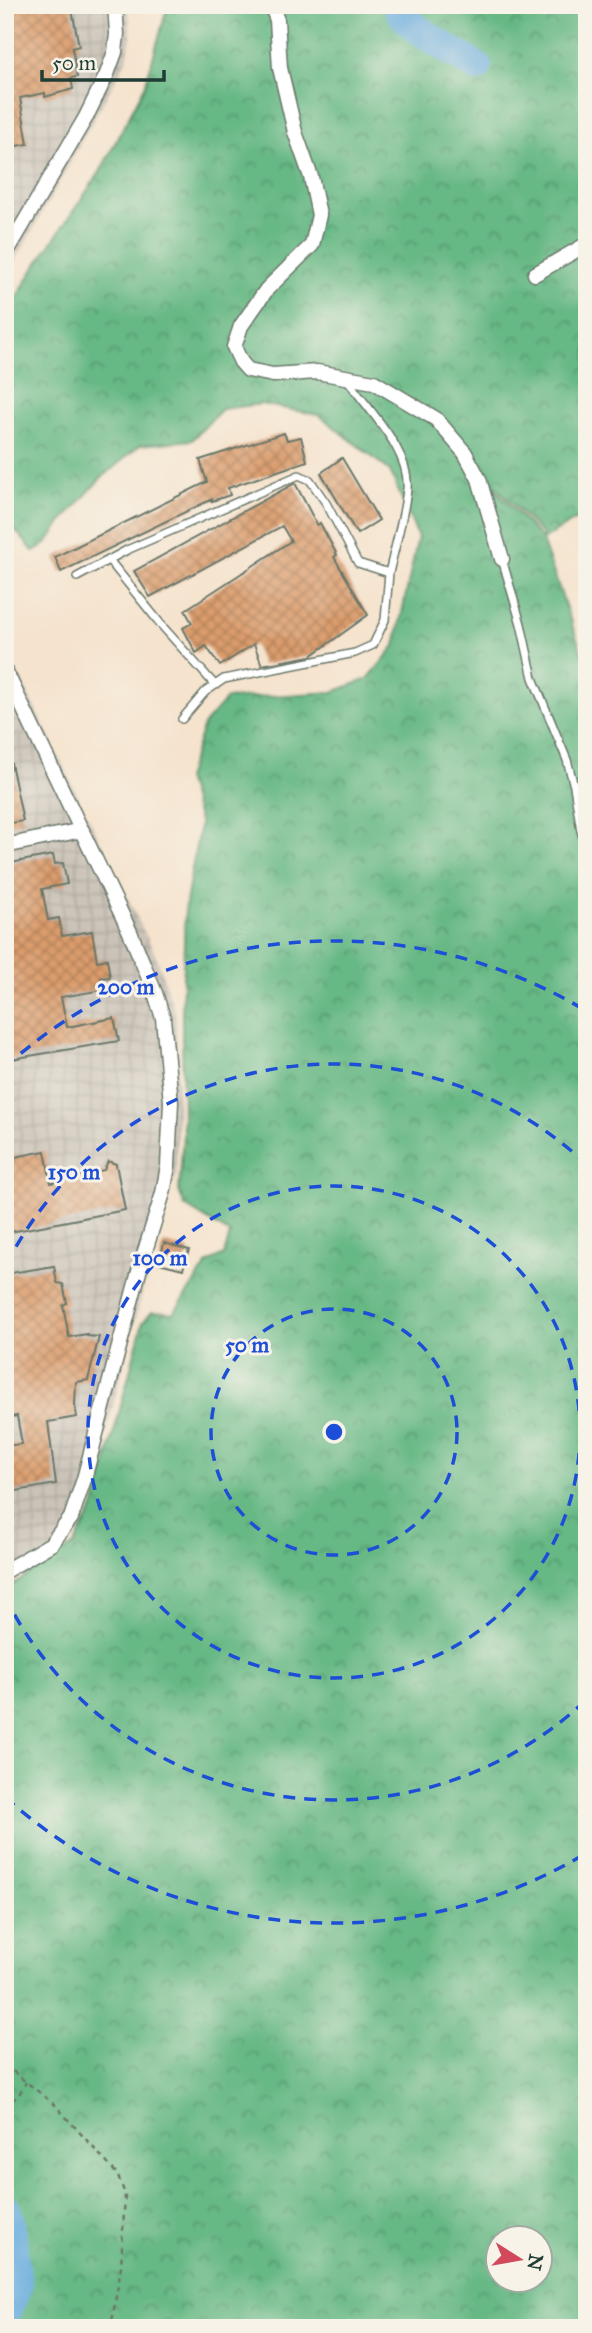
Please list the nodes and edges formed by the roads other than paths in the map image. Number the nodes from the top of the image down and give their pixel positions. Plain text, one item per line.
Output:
1 (115, 5) edge
2 (271, 5) edge
3 (587, 244) edge
4 (5, 255) edge
5 (535, 274) dead end
6 (346, 377) junction
7 (502, 559) joint
8 (109, 560) junction
9 (389, 573) junction
10 (77, 577) dead end
11 (5, 670) edge
12 (215, 685) junction
13 (182, 719) dead end
14 (82, 830) junction
15 (5, 846) edge
16 (587, 848) edge
17 (5, 1571) edge

1 - 4 street
2 - 6 street
3 - 5 street
6 - 7 street
6 - 9 lane
7 - 16 lane
8 - 9 lane
8 - 10 lane
8 - 12 lane
9 - 12 lane
11 - 14 street
12 - 13 lane
14 - 15 street
14 - 17 street

